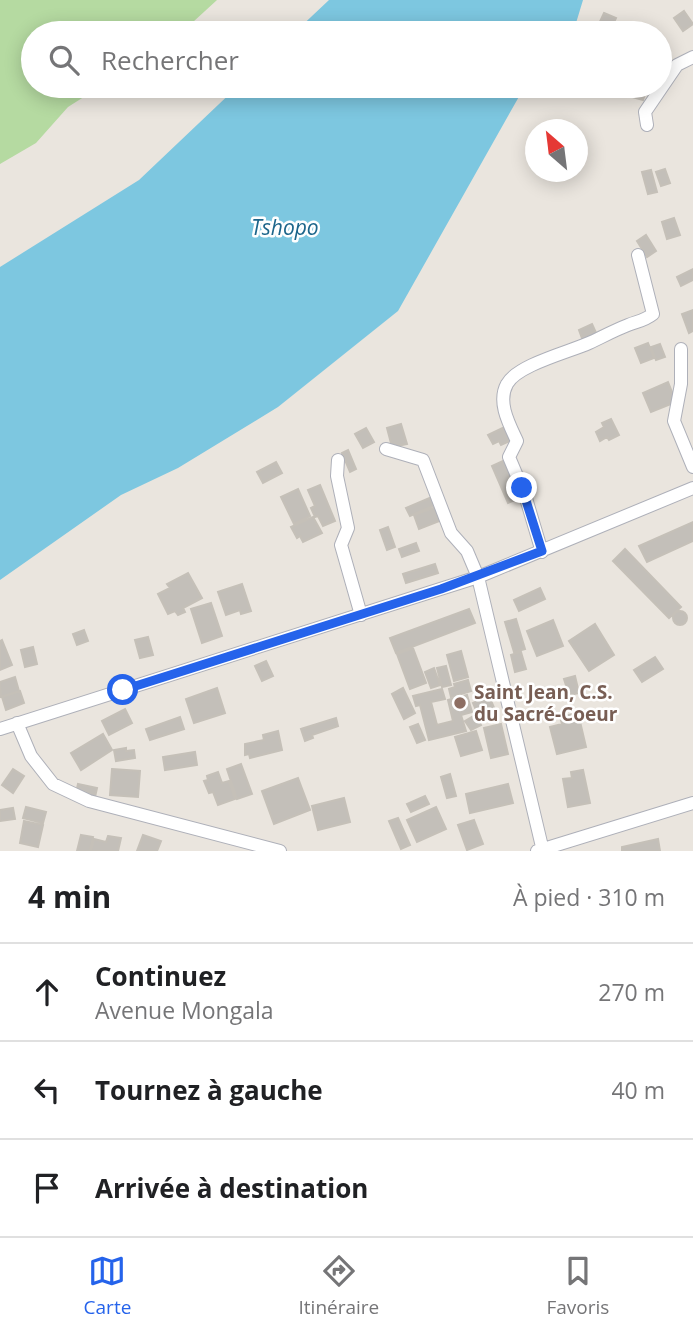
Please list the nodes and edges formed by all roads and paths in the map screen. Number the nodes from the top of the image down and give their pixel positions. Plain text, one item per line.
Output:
1 (693, 57) edge
2 (672, 72) edge
3 (655, 98) edge
4 (647, 125) dead end
5 (638, 255) dead end
6 (681, 349) dead end
7 (386, 449) dead end
8 (338, 460) dead end
9 (693, 467) edge
10 (693, 488) edge
11 (542, 551) junction
12 (478, 577) junction
13 (361, 615) junction
14 (17, 723) junction
15 (0, 729) edge
16 (693, 803) edge
17 (280, 851) edge
18 (541, 851) edge

1 - 2 street
3 - 4 street
5 - 11 street
6 - 9 street
7 - 12 street
8 - 13 street
10 - 11 street
11 - 12 street
12 - 13 street
12 - 18 street
13 - 14 street
14 - 15 street
14 - 17 street
16 - 18 street

